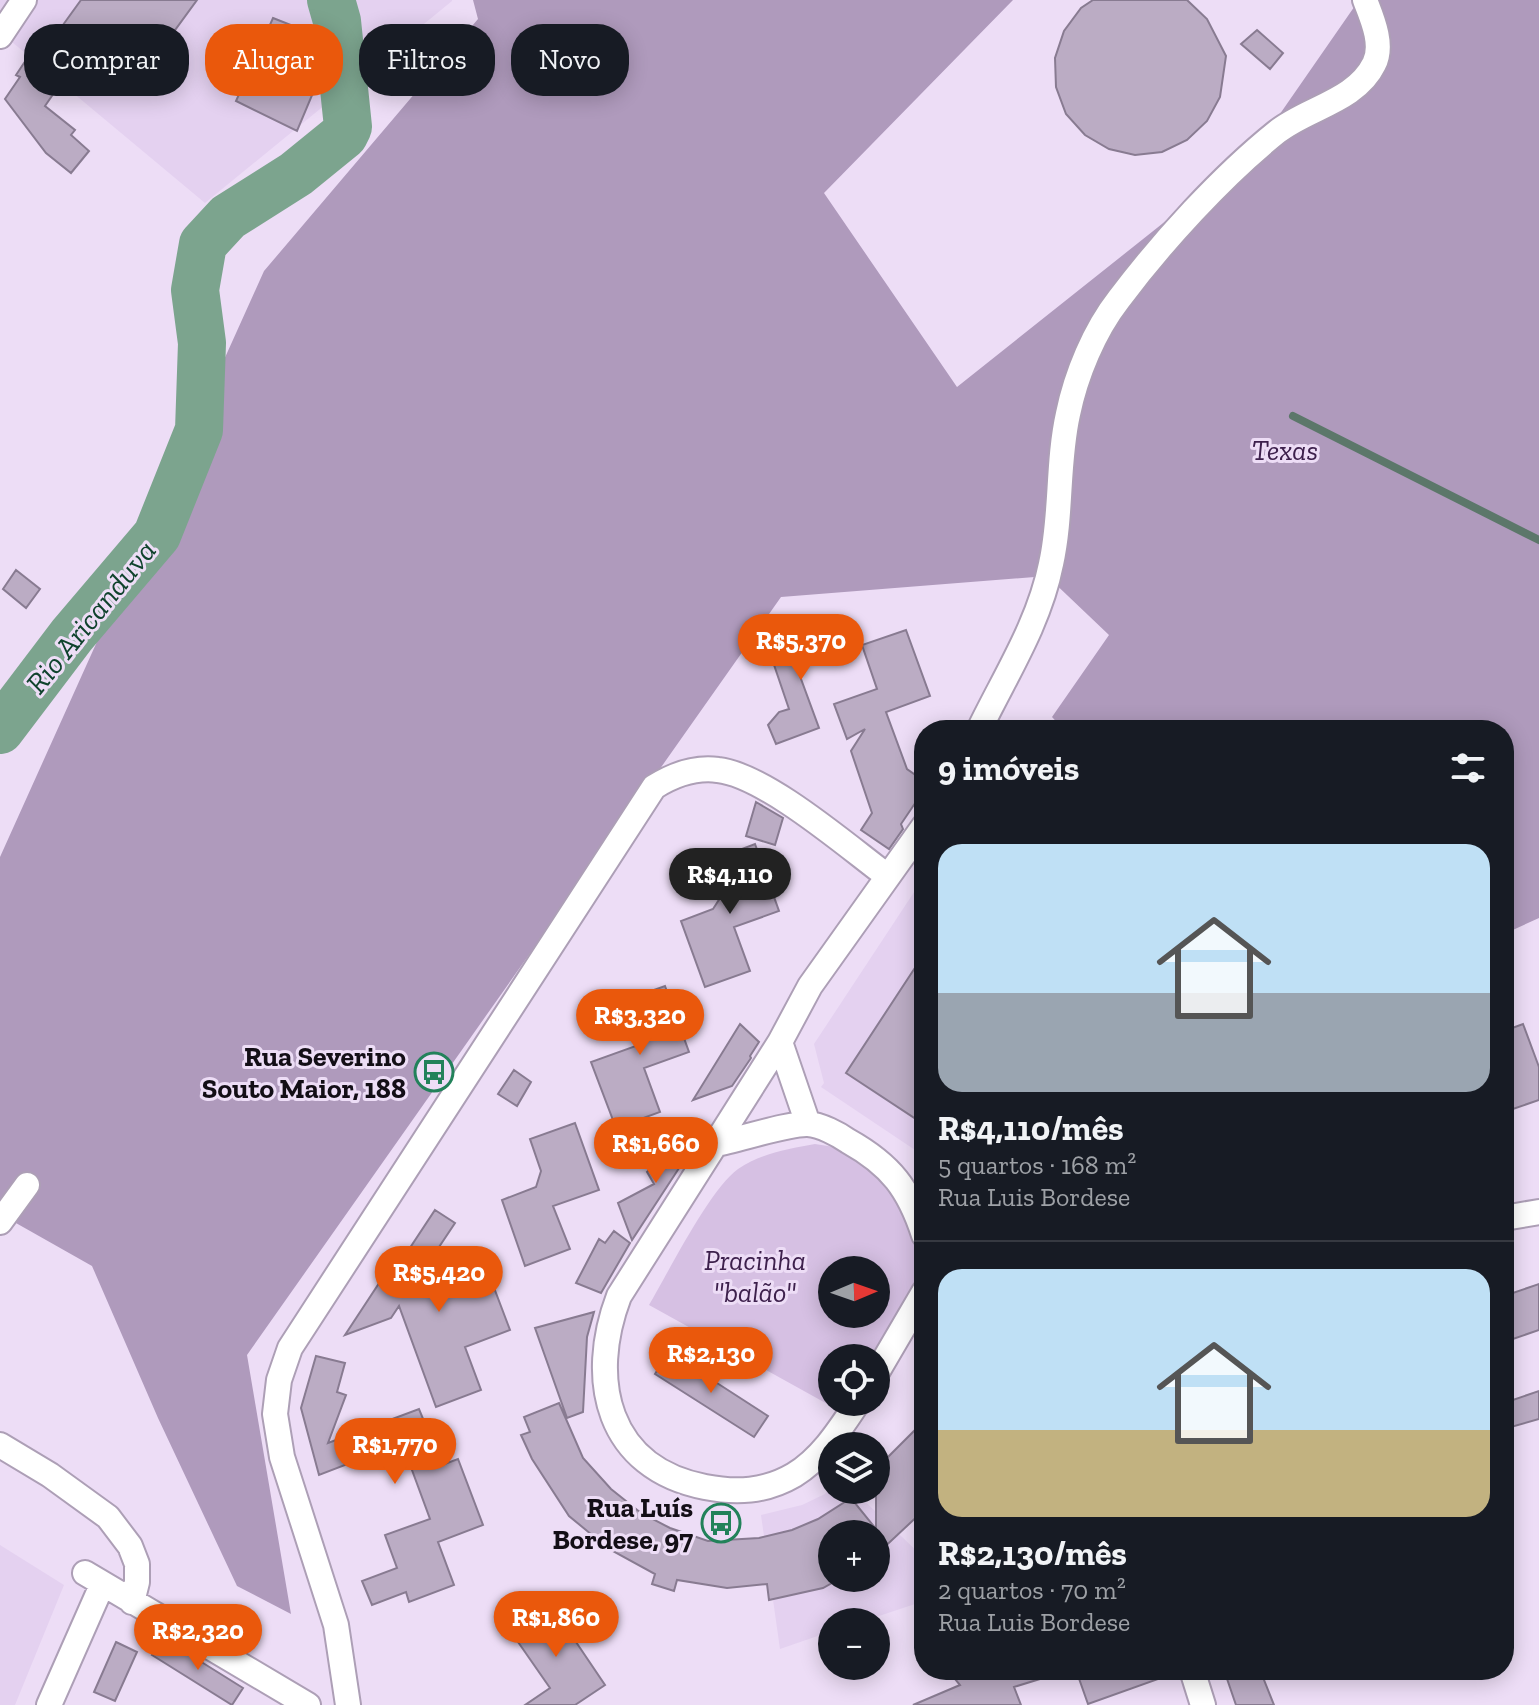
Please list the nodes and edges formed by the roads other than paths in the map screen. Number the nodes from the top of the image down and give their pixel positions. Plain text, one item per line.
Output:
1 (24, 0) edge
2 (1365, 0) edge
3 (0, 36) edge
4 (984, 720) edge
5 (914, 839) edge
6 (886, 875) junction
7 (780, 1042) junction
8 (808, 1124) junction
9 (716, 1144) junction
10 (27, 1185) dead end
11 (914, 1205) edge
12 (1539, 1212) edge
13 (1514, 1216) edge
14 (0, 1222) edge
15 (914, 1309) edge
16 (890, 1350) edge
17 (848, 1416) edge
18 (0, 1445) edge
19 (132, 1602) junction
20 (1195, 1680) edge
21 (49, 1705) edge
22 (308, 1705) edge
23 (348, 1705) edge
24 (1203, 1705) edge

1 - 3 street
2 - 4 street
5 - 6 street
6 - 7 street
6 - 23 street
7 - 8 street
7 - 9 street
8 - 9 street
8 - 11 street
9 - 17 street
10 - 14 street
12 - 13 street
15 - 16 street
18 - 19 street
19 - 21 street
19 - 22 street
20 - 24 street

